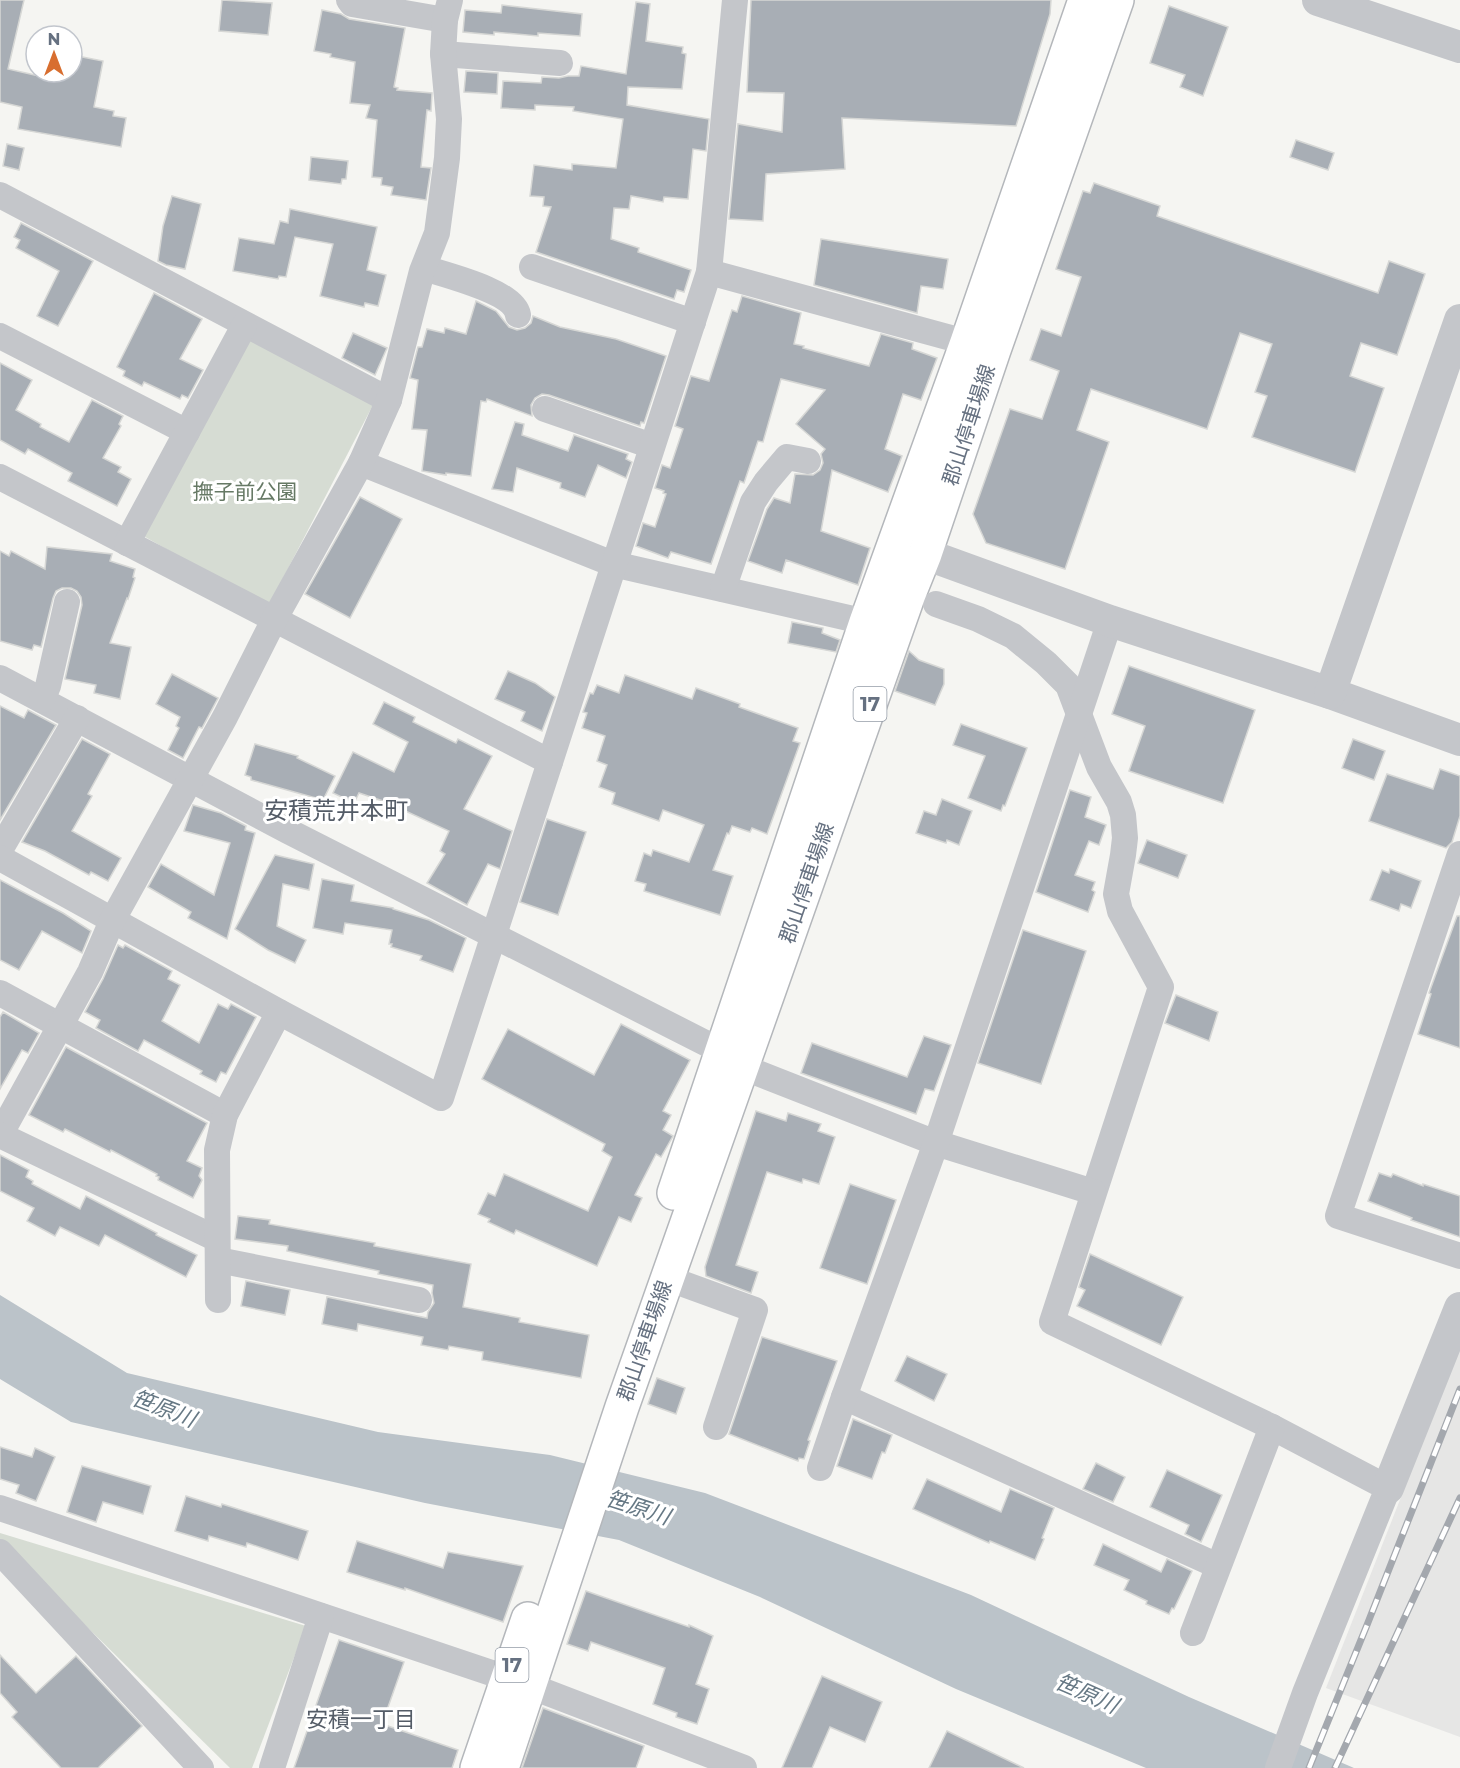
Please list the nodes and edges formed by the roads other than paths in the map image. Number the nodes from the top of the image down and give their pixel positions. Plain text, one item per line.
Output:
1 (349, 0) edge
2 (735, 0) edge
3 (1085, 0) edge
4 (1117, 0) edge
5 (1318, 0) edge
6 (447, 10) edge
7 (1460, 47) edge
8 (443, 54) junction
9 (560, 63) dead end
10 (0, 195) edge
11 (532, 267) dead end
12 (423, 268) junction
13 (709, 272) junction
14 (518, 315) dead end
15 (1460, 320) edge
16 (693, 322) junction
17 (244, 326) junction
18 (0, 336) edge
19 (980, 346) junction
20 (389, 400) junction
21 (544, 409) dead end
22 (187, 432) junction
23 (652, 446) junction
24 (808, 461) dead end
25 (361, 463) junction
26 (0, 477) edge
27 (127, 543) junction
28 (926, 554) junction
29 (613, 564) junction
30 (723, 589) junction
31 (67, 602) dead end
32 (936, 604) dead end
33 (274, 620) junction
34 (1110, 621) junction
35 (866, 622) junction
36 (0, 678) edge
37 (1330, 693) junction
38 (42, 700) junction
39 (1079, 715) junction
40 (77, 718) junction
41 (1460, 740) edge
42 (550, 762) junction
43 (191, 778) junction
44 (0, 850) edge
45 (1460, 854) edge
46 (0, 858) edge
47 (112, 921) junction
48 (495, 935) junction
49 (0, 993) edge
50 (279, 1012) junction
51 (59, 1026) junction
52 (731, 1059) junction
53 (225, 1115) junction
54 (0, 1135) edge
55 (936, 1143) junction
56 (1093, 1192) junction
57 (218, 1250) junction
58 (1460, 1256) edge
59 (667, 1278) junction
60 (218, 1300) dead end
61 (419, 1300) dead end
62 (1460, 1308) edge
63 (844, 1397) junction
64 (613, 1404) junction
65 (716, 1426) dead end
66 (1272, 1427) junction
67 (820, 1468) dead end
68 (1388, 1488) junction
69 (0, 1508) edge
70 (0, 1552) edge
71 (1218, 1566) junction
72 (321, 1616) junction
73 (1193, 1633) dead end
74 (519, 1682) junction
75 (704, 1760) edge
76 (201, 1768) edge
77 (272, 1768) edge
78 (477, 1768) edge
79 (502, 1768) edge
80 (744, 1768) edge
81 (1278, 1768) edge

1 - 6 street
2 - 13 street
3 - 19 main road, 郡山停車場線 / 17
4 - 19 main road, 郡山停車場線 / 17
5 - 7 street
6 - 8 street
8 - 9 street
8 - 12 street
10 - 17 street
11 - 16 street
12 - 14 street
12 - 20 street
13 - 16 street
13 - 19 street
15 - 37 street
16 - 23 street
17 - 20 street
17 - 22 street
18 - 22 street
19 - 28 main road, 郡山停車場線 / 17
19 - 35 main road, 郡山停車場線 / 17
20 - 25 street
21 - 23 street
22 - 27 street
23 - 29 street
24 - 30 street
25 - 29 street
25 - 33 street
26 - 27 street
27 - 33 street
28 - 34 street
28 - 52 main road, 郡山停車場線 / 17
29 - 30 street
29 - 42 street
30 - 35 street
31 - 38 street
32 - 39 street
33 - 42 street
33 - 43 street
34 - 37 street
34 - 39 street
35 - 52 main road, 郡山停車場線 / 17
36 - 38 street
37 - 41 street
38 - 40 street
39 - 55 street
39 - 56 street
40 - 43 street
40 - 44 street
42 - 48 street
43 - 47 street
43 - 48 street
45 - 58 street
46 - 47 street
47 - 50 street
47 - 51 street
48 - 50 street
48 - 52 street
49 - 51 street
50 - 53 street
51 - 53 street
51 - 54 street
52 - 55 street
52 - 59 main road, 郡山停車場線 / 17
52 - 64 main road, 郡山停車場線 / 17
53 - 57 street
54 - 57 street
55 - 56 street
55 - 63 street
56 - 66 street
57 - 60 street
57 - 61 street
59 - 64 main road, 郡山停車場線 / 17
59 - 65 street
62 - 68 street
63 - 67 street
63 - 71 street
64 - 74 main road, 郡山停車場線 / 17
66 - 68 street
66 - 71 street
68 - 81 street
69 - 72 street
70 - 76 street
71 - 73 street
72 - 74 street
72 - 77 street
74 - 75 street
74 - 78 main road, 郡山停車場線 / 17
74 - 79 main road, 郡山停車場線 / 17
75 - 80 street

